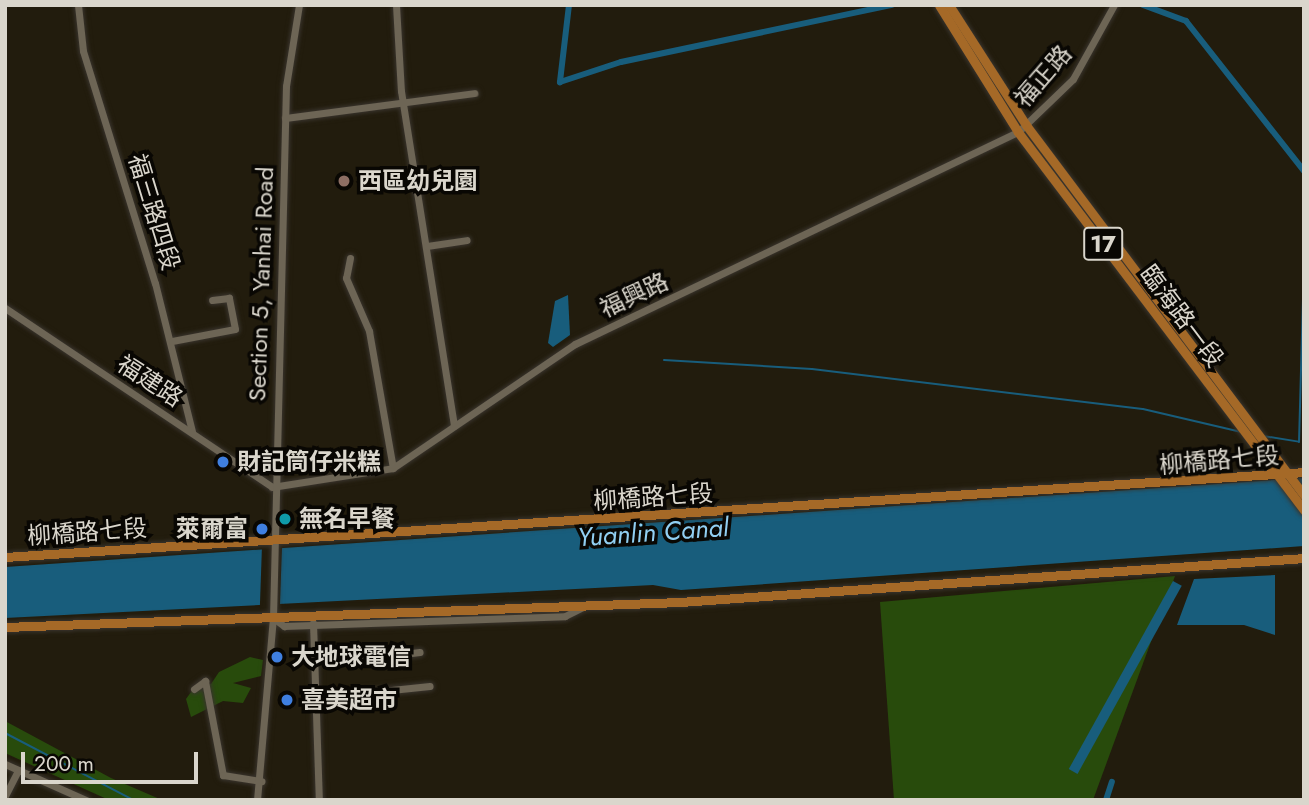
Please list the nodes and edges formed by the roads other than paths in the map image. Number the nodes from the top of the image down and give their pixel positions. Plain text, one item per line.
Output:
1 (78, 5) edge
2 (299, 5) edge
3 (396, 5) edge
4 (939, 5) edge
5 (949, 5) edge
6 (1114, 5) edge
7 (474, 93) dead end
8 (402, 103) junction
9 (285, 118) junction
10 (1022, 129) junction
11 (467, 240) dead end
12 (427, 246) junction
13 (351, 258) dead end
14 (212, 300) dead end
15 (5, 308) edge
16 (172, 341) junction
17 (454, 426) junction
18 (192, 431) junction
19 (393, 468) junction
20 (1304, 472) edge
21 (1285, 476) junction
22 (272, 487) junction
23 (1304, 495) edge
24 (1304, 510) edge
25 (271, 543) junction
26 (5, 557) edge
27 (1304, 558) edge
28 (585, 606) junction
29 (273, 618) junction
30 (313, 623) junction
31 (5, 627) edge
32 (420, 652) dead end
33 (363, 659) dead end
34 (430, 686) dead end
35 (194, 689) dead end
36 (353, 694) dead end
37 (5, 764) edge
38 (18, 770) junction
39 (262, 781) junction
40 (5, 796) edge
41 (72, 797) edge
42 (86, 800) edge
43 (257, 800) edge
44 (319, 800) edge

1 - 16 street, 福三路四段
2 - 9 street, Section 5, Yanhai Road
3 - 8 street
4 - 10 main road, 臨海路一段 / 17
5 - 10 main road, 臨海路一段 / 17
6 - 10 street, 福正路
7 - 8 street
8 - 9 street
8 - 12 street
9 - 22 street, Section 5, Yanhai Road
10 - 17 street, 福興路
10 - 21 main road, 臨海路一段 / 17
11 - 12 street
12 - 17 street
13 - 19 street
14 - 16 street
15 - 18 street, 福建路
16 - 18 street, 福三路四段
17 - 19 street, 福興路
18 - 22 street, 福建路
19 - 22 street, 福興路
20 - 21 main road, 柳橋路七段
21 - 23 main road, 17
21 - 24 main road, 17
21 - 25 main road, 柳橋路七段
22 - 25 street, Section 5, Yanhai Road
25 - 26 main road, 柳橋路七段
25 - 29 street, Section 5, Yanhai Road
27 - 28 main road
28 - 29 main road
28 - 30 street
29 - 30 street
29 - 31 main road
29 - 39 street
30 - 44 street
32 - 33 street
34 - 36 street
35 - 39 street
37 - 38 street
38 - 40 street
38 - 41 street
39 - 43 street
41 - 42 street

